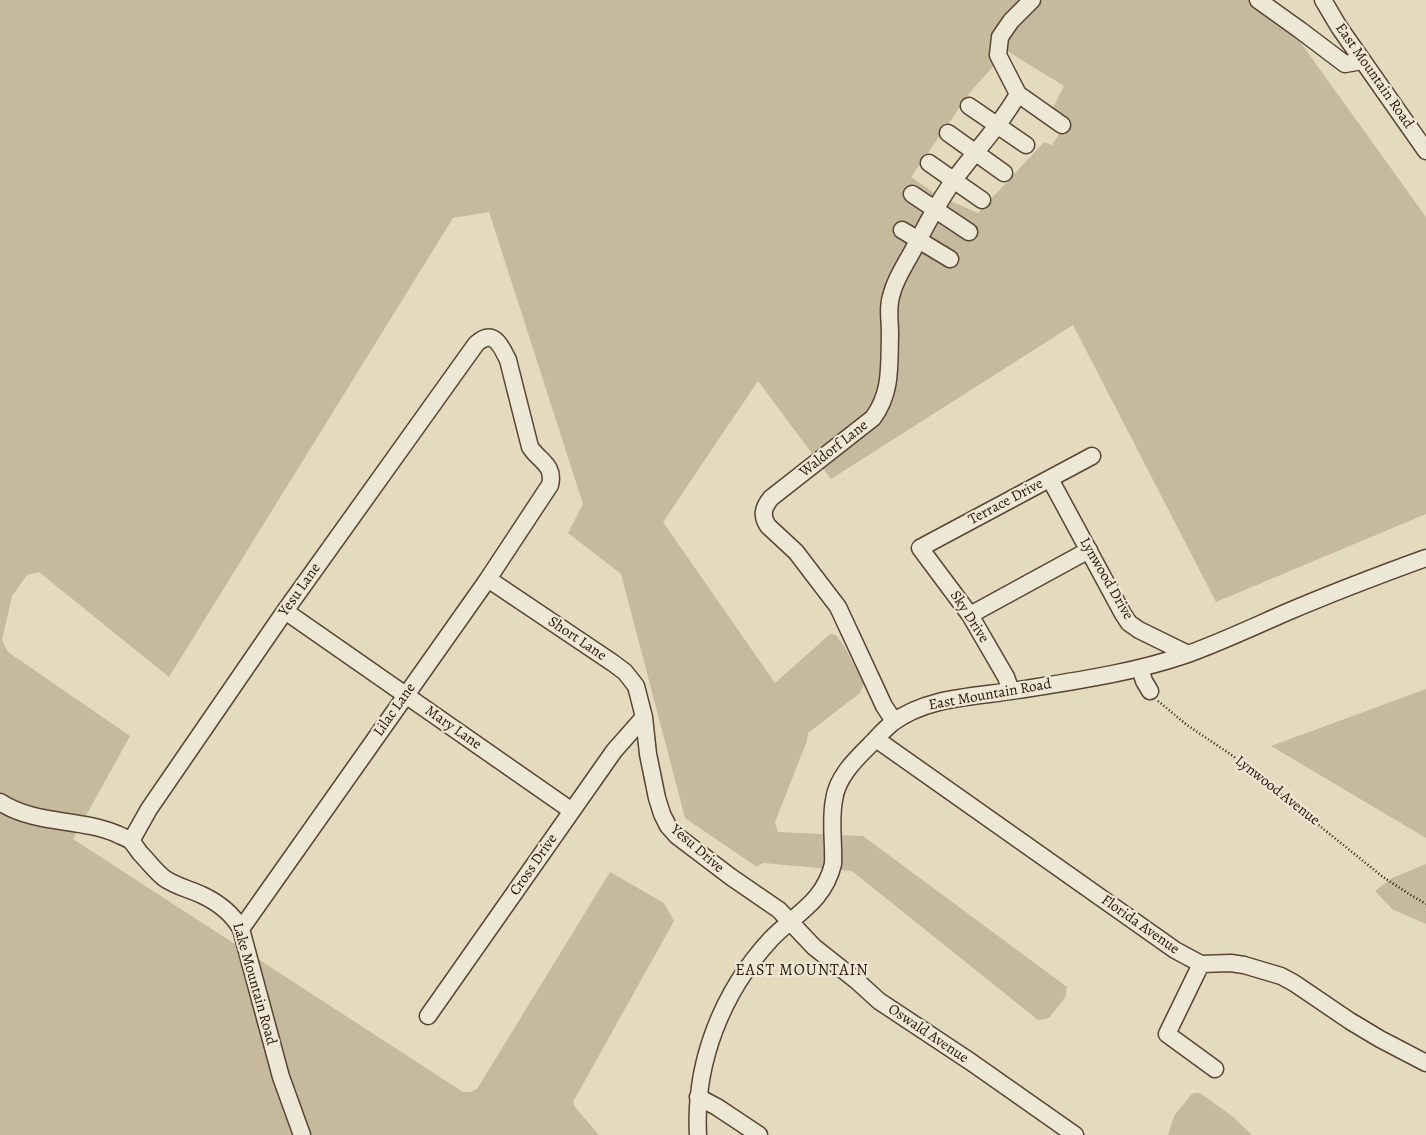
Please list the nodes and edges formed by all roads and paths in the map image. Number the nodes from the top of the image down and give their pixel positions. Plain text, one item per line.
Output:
1 (1032, 0) edge
2 (1258, 0) edge
3 (1323, 0) edge
4 (1362, 61) junction
5 (1018, 94) junction
6 (969, 106) dead end
7 (997, 125) junction
8 (1062, 125) dead end
9 (948, 133) dead end
10 (1026, 145) dead end
11 (1426, 151) edge
12 (976, 153) junction
13 (929, 164) dead end
14 (1004, 173) dead end
15 (954, 180) junction
16 (912, 194) dead end
17 (982, 200) dead end
18 (934, 209) junction
19 (902, 230) dead end
20 (969, 232) dead end
21 (918, 240) junction
22 (950, 259) dead end
23 (1092, 456) dead end
24 (1050, 479) junction
25 (547, 489) joint
26 (920, 548) joint
27 (1089, 550) junction
28 (1426, 558) edge
29 (488, 578) junction
30 (284, 612) junction
31 (970, 615) junction
32 (1188, 654) junction
33 (1140, 668) junction
34 (1011, 691) junction
35 (1150, 691) joint
36 (406, 695) junction
37 (644, 717) junction
38 (894, 721) junction
39 (876, 739) junction
40 (0, 802) edge
41 (572, 811) junction
42 (131, 841) junction
43 (1426, 904) edge
44 (790, 922) junction
45 (241, 929) junction
46 (1201, 964) junction
47 (428, 1016) dead end
48 (1426, 1063) edge
49 (1215, 1069) dead end
50 (698, 1097) junction
51 (302, 1135) edge
52 (698, 1135) edge
53 (759, 1135) edge
54 (1075, 1135) edge

1 - 5 street
2 - 4 street
3 - 4 street, East Mountain Road
4 - 11 street, East Mountain Road
5 - 7 street, Waldorf Lane
5 - 8 street
6 - 7 street
7 - 10 street
7 - 12 street, Waldorf Lane
9 - 12 street
12 - 14 street
12 - 15 street, Waldorf Lane
13 - 15 street
15 - 17 street
15 - 18 street, Waldorf Lane
16 - 18 street
18 - 20 street
18 - 21 street, Waldorf Lane
19 - 21 street
21 - 22 street
21 - 38 street, Waldorf Lane
23 - 24 street, Terrace Drive
24 - 26 street, Terrace Drive
24 - 27 street, Lynwood Drive
25 - 29 street, Lilac Lane
25 - 30 street, Yesu Lane
26 - 31 street, Sky Drive
27 - 31 street
27 - 32 street, Lynwood Drive
28 - 32 street, East Mountain Road
29 - 36 street, Lilac Lane
29 - 37 street, Short Lane
30 - 36 street, Mary Lane
30 - 42 street, Yesu Lane
31 - 34 street, Sky Drive
32 - 33 street, East Mountain Road
33 - 34 street, East Mountain Road
33 - 35 street
34 - 38 street, East Mountain Road
35 - 43 path, Lynwood Avenue
36 - 41 street, Mary Lane
36 - 45 street, Lilac Lane
37 - 41 street, Cross Drive
37 - 44 street, Yesu Drive
38 - 39 street, East Mountain Road
39 - 44 street, East Mountain Road
39 - 46 street, Florida Avenue
40 - 42 street, Lake Mountain Road
41 - 47 street, Cross Drive
42 - 45 street, Lake Mountain Road
44 - 50 street, East Mountain Road
44 - 54 street, Oswald Avenue
45 - 51 street, Lake Mountain Road
46 - 48 street
46 - 49 street
50 - 52 street, East Mountain Road
50 - 53 street

